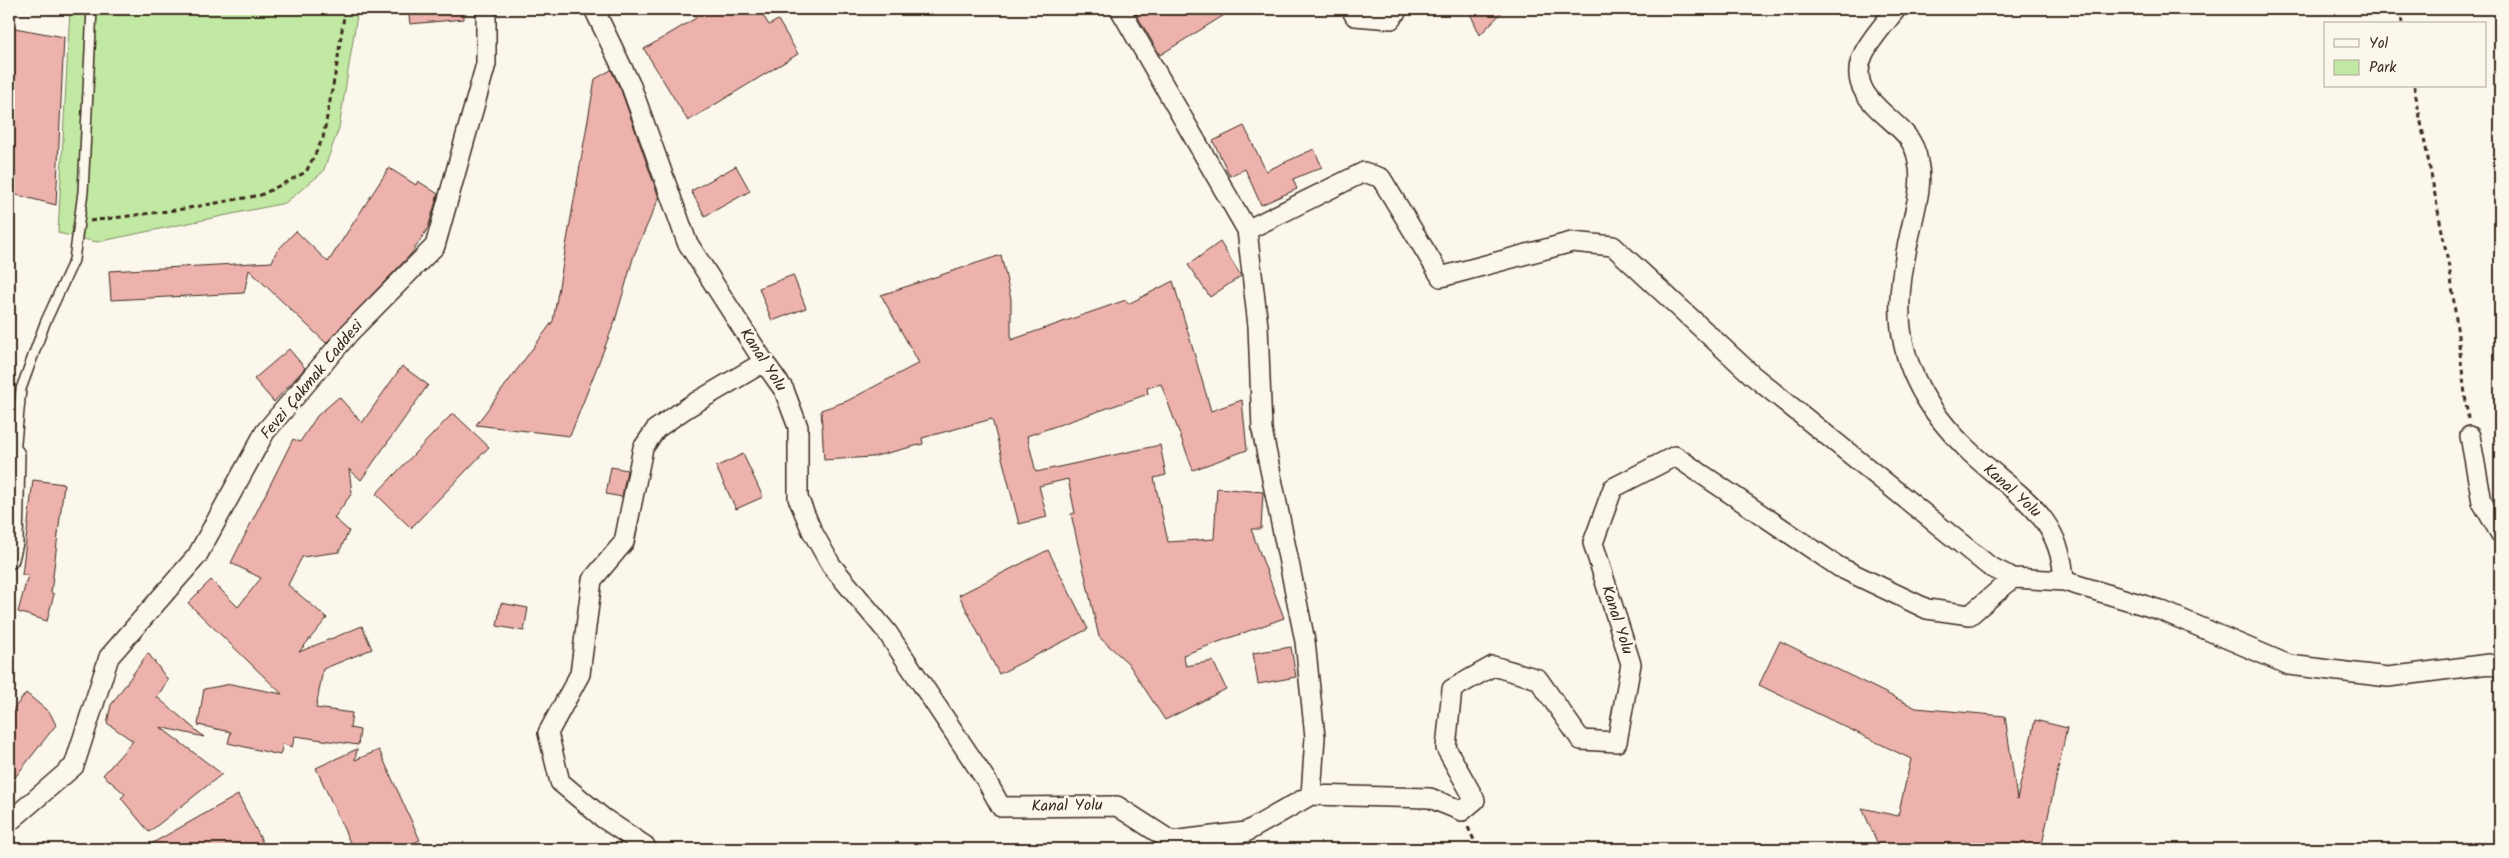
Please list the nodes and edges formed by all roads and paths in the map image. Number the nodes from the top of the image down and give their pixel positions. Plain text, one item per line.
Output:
1 (92, 9) edge
2 (345, 9) edge
3 (486, 9) edge
4 (594, 9) edge
5 (1120, 9) edge
6 (1351, 9) edge
7 (1398, 9) edge
8 (1896, 9) edge
9 (2401, 9) edge
10 (2402, 22) edge
11 (2414, 88) edge
12 (79, 222) junction
13 (1247, 230) junction
14 (764, 362) junction
15 (2470, 436) joint
16 (12, 458) edge
17 (2500, 533) edge
18 (9, 559) edge
19 (2013, 578) junction
20 (2064, 581) junction
21 (2500, 668) edge
22 (1311, 795) junction
23 (1462, 811) junction
24 (9, 822) edge
25 (647, 849) edge
26 (1478, 849) edge

1 - 12 lane
2 - 12 path
3 - 24 street, Fevzi Çakmak Caddesi
4 - 14 street, Kanal Yolu
5 - 13 street
6 - 7 street
8 - 20 street, Kanal Yolu
9 - 10 path
11 - 15 path
12 - 16 lane
13 - 19 street
13 - 22 street
14 - 22 street, Kanal Yolu
14 - 25 street
15 - 17 street
16 - 18 street
19 - 20 street
19 - 23 street, Kanal Yolu
20 - 21 street
22 - 23 street
23 - 26 path

